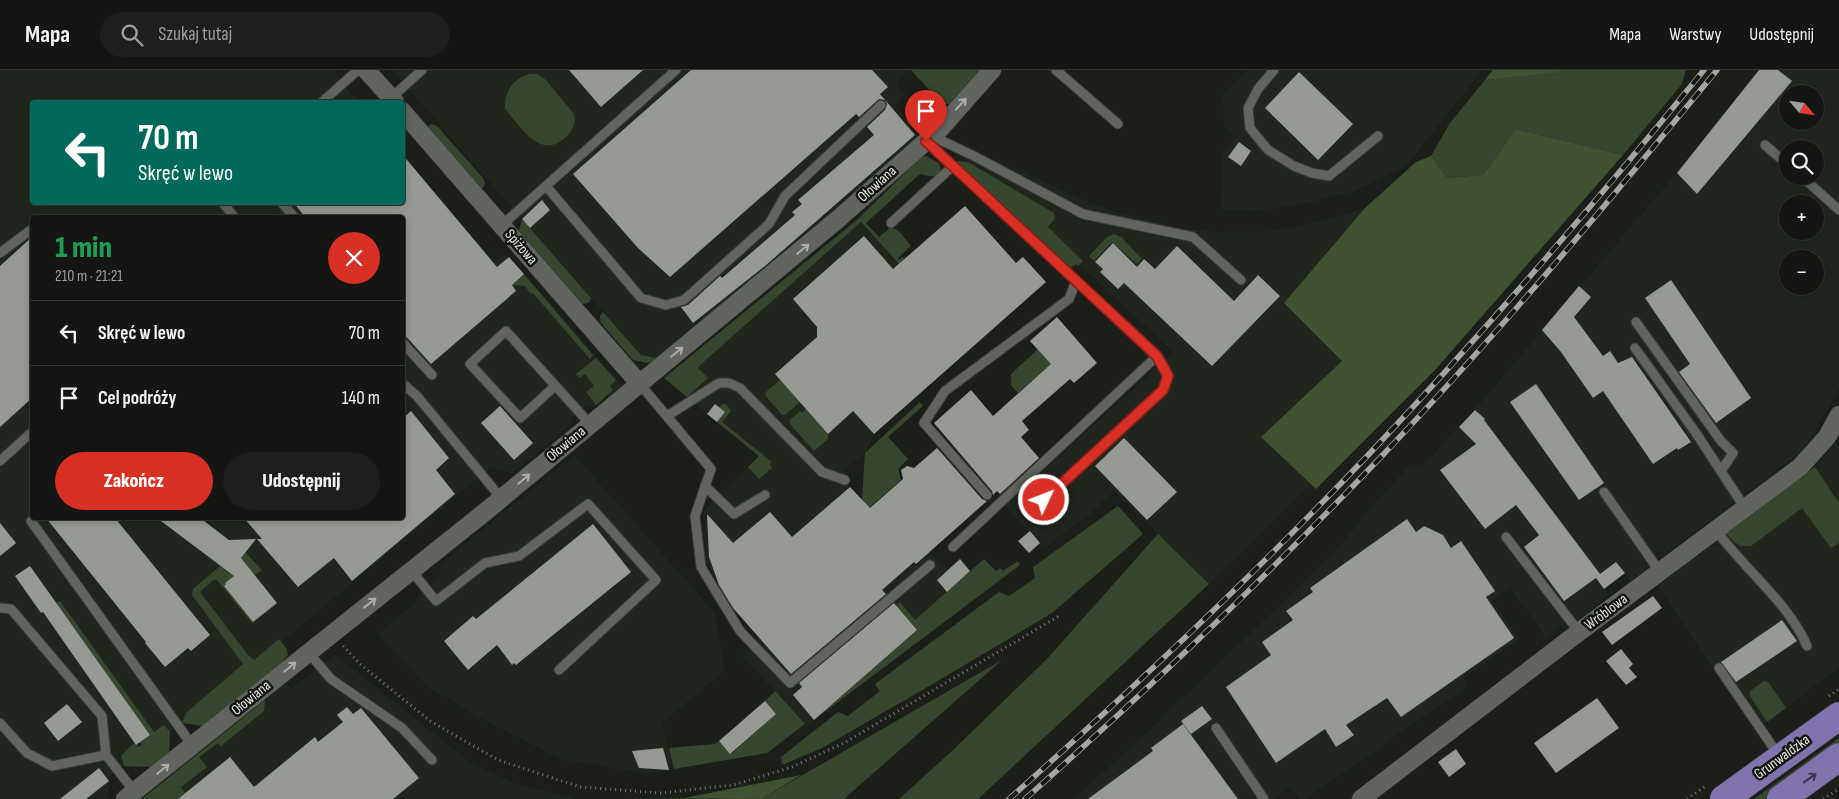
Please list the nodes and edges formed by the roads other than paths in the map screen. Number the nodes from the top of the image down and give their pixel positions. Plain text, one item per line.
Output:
1 (358, 70) edge
2 (366, 70) edge
3 (422, 70) edge
4 (676, 70) edge
5 (992, 70) edge
6 (1056, 70) edge
7 (1274, 70) edge
8 (324, 100) edge
9 (393, 100) edge
10 (881, 105) dead end
11 (405, 114) edge
12 (1118, 124) dead end
13 (1378, 136) dead end
14 (929, 139) junction
15 (1765, 146) dead end
16 (1779, 158) edge
17 (952, 166) junction
18 (1811, 185) edge
19 (546, 186) junction
20 (225, 205) edge
21 (1839, 210) edge
22 (233, 215) edge
23 (891, 223) dead end
24 (502, 225) junction
25 (30, 230) edge
26 (0, 253) edge
27 (1241, 280) dead end
28 (1076, 281) junction
29 (1636, 322) dead end
30 (405, 345) edge
31 (1635, 348) dead end
32 (1157, 356) junction
33 (432, 375) dead end
34 (640, 383) junction
35 (405, 386) edge
36 (554, 386) junction
37 (1839, 415) edge
38 (667, 416) junction
39 (590, 424) junction
40 (30, 434) edge
41 (0, 461) edge
42 (1720, 471) junction
43 (845, 480) dead end
44 (705, 486) junction
45 (1604, 492) dead end
46 (764, 495) dead end
47 (988, 495) dead end
48 (501, 498) junction
49 (1044, 500) dead end
50 (1745, 508) junction
51 (31, 521) dead end
52 (1716, 530) junction
53 (1506, 537) dead end
54 (953, 547) dead end
55 (930, 565) dead end
56 (411, 570) junction
57 (1660, 572) junction
58 (0, 608) edge
59 (1579, 632) junction
60 (1807, 646) dead end
61 (308, 652) junction
62 (1719, 668) dead end
63 (560, 670) dead end
64 (1839, 716) edge
65 (0, 723) edge
66 (1216, 728) dead end
67 (192, 745) junction
68 (106, 755) junction
69 (1780, 758) junction
70 (1839, 758) edge
71 (432, 760) dead end
72 (130, 795) edge
73 (1264, 799) edge
74 (1361, 799) edge
75 (1724, 799) edge
76 (1781, 799) edge

1 - 8 lane
2 - 9 street
3 - 9 lane
4 - 19 lane
14 -> 5 street, Ołowiana
6 - 12 lane
7 - 13 lane
10 - 19 lane
11 - 24 street, Spiżowa
14 - 17 lane
14 - 27 lane
34 -> 14 street, Ołowiana
15 - 16 lane
17 - 23 lane
17 - 28 lane
18 - 21 lane
19 - 24 lane
20 - 22 lane
24 - 34 street, Spiżowa
25 - 26 lane
28 - 32 lane
28 - 47 lane
29 - 42 lane
30 - 33 lane
31 - 42 lane
32 - 49 lane
32 - 54 lane
34 - 38 lane
34 - 39 street, Ołowiana
35 - 48 lane
36 - 36 lane
36 - 39 lane
37 - 50 street, Wróblowa
38 - 43 lane
38 - 44 lane
48 -> 39 street, Ołowiana
40 - 41 lane
42 - 50 lane
44 - 46 lane
44 - 55 lane
45 - 57 lane
48 - 56 street, Ołowiana
50 - 52 street, Wróblowa
51 - 67 lane
52 - 57 street, Wróblowa
52 - 60 lane
53 - 59 lane
61 -> 56 street, Ołowiana
56 - 63 lane
57 - 59 street, Wróblowa
58 - 68 lane
59 - 74 street, Wróblowa
67 -> 61 street, Ołowiana
61 - 71 lane
62 - 69 lane
64 - 69 main road, Grunwaldzka
65 - 68 lane
66 - 73 lane
72 -> 67 street, Ołowiana
68 - 72 lane
69 - 75 main road, Grunwaldzka
76 -> 70 main road

